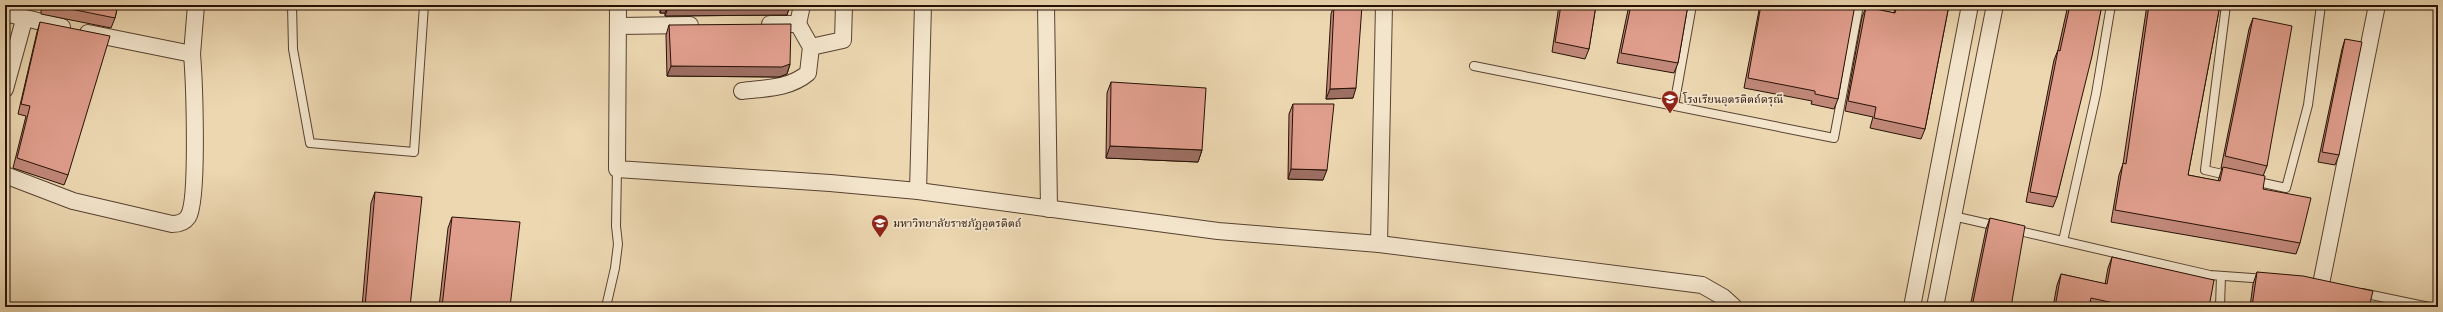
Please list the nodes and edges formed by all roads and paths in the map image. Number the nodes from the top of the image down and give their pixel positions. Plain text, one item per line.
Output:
1 (196, 5) edge
2 (292, 5) edge
3 (424, 5) edge
4 (618, 5) edge
5 (802, 5) edge
6 (844, 5) edge
7 (922, 5) edge
8 (1046, 5) edge
9 (1384, 5) edge
10 (1692, 5) edge
11 (1859, 5) edge
12 (1970, 5) edge
13 (1995, 5) edge
14 (2111, 5) edge
15 (2226, 5) edge
16 (2321, 5) edge
17 (2377, 5) edge
18 (5, 13) edge
19 (24, 20) junction
20 (751, 24) edge
21 (798, 24) junction
22 (704, 25) edge
23 (618, 26) junction
24 (811, 47) junction
25 (192, 54) junction
26 (1474, 66) dead end
27 (5, 89) edge
28 (742, 90) dead end
29 (1674, 106) junction
30 (617, 169) junction
31 (5, 175) edge
32 (918, 191) junction
33 (1049, 209) junction
34 (1953, 216) junction
35 (2063, 241) junction
36 (1379, 244) junction
37 (2222, 276) junction
38 (2276, 280) edge
39 (2321, 284) edge
40 (2352, 291) edge
41 (606, 307) edge
42 (1734, 307) edge
43 (1912, 307) edge
44 (1935, 307) edge
45 (2220, 307) edge
46 (2429, 307) edge

1 - 25 street
2 - 3 lane
4 - 23 street
5 - 21 street
6 - 24 street
7 - 32 street
8 - 33 street
9 - 36 street
10 - 29 lane
11 - 29 lane
12 - 43 street
13 - 34 street
14 - 35 lane
15 - 16 lane
17 - 39 street
18 - 19 street
19 - 25 street
19 - 27 street
20 - 21 street
21 - 24 street
22 - 23 street
23 - 30 street
24 - 28 street
25 - 31 street
26 - 29 lane
30 - 32 street
30 - 41 lane
32 - 33 street
33 - 36 street
34 - 35 lane
34 - 44 street
35 - 37 lane
36 - 42 street
37 - 38 lane
37 - 45 lane
40 - 46 lane

